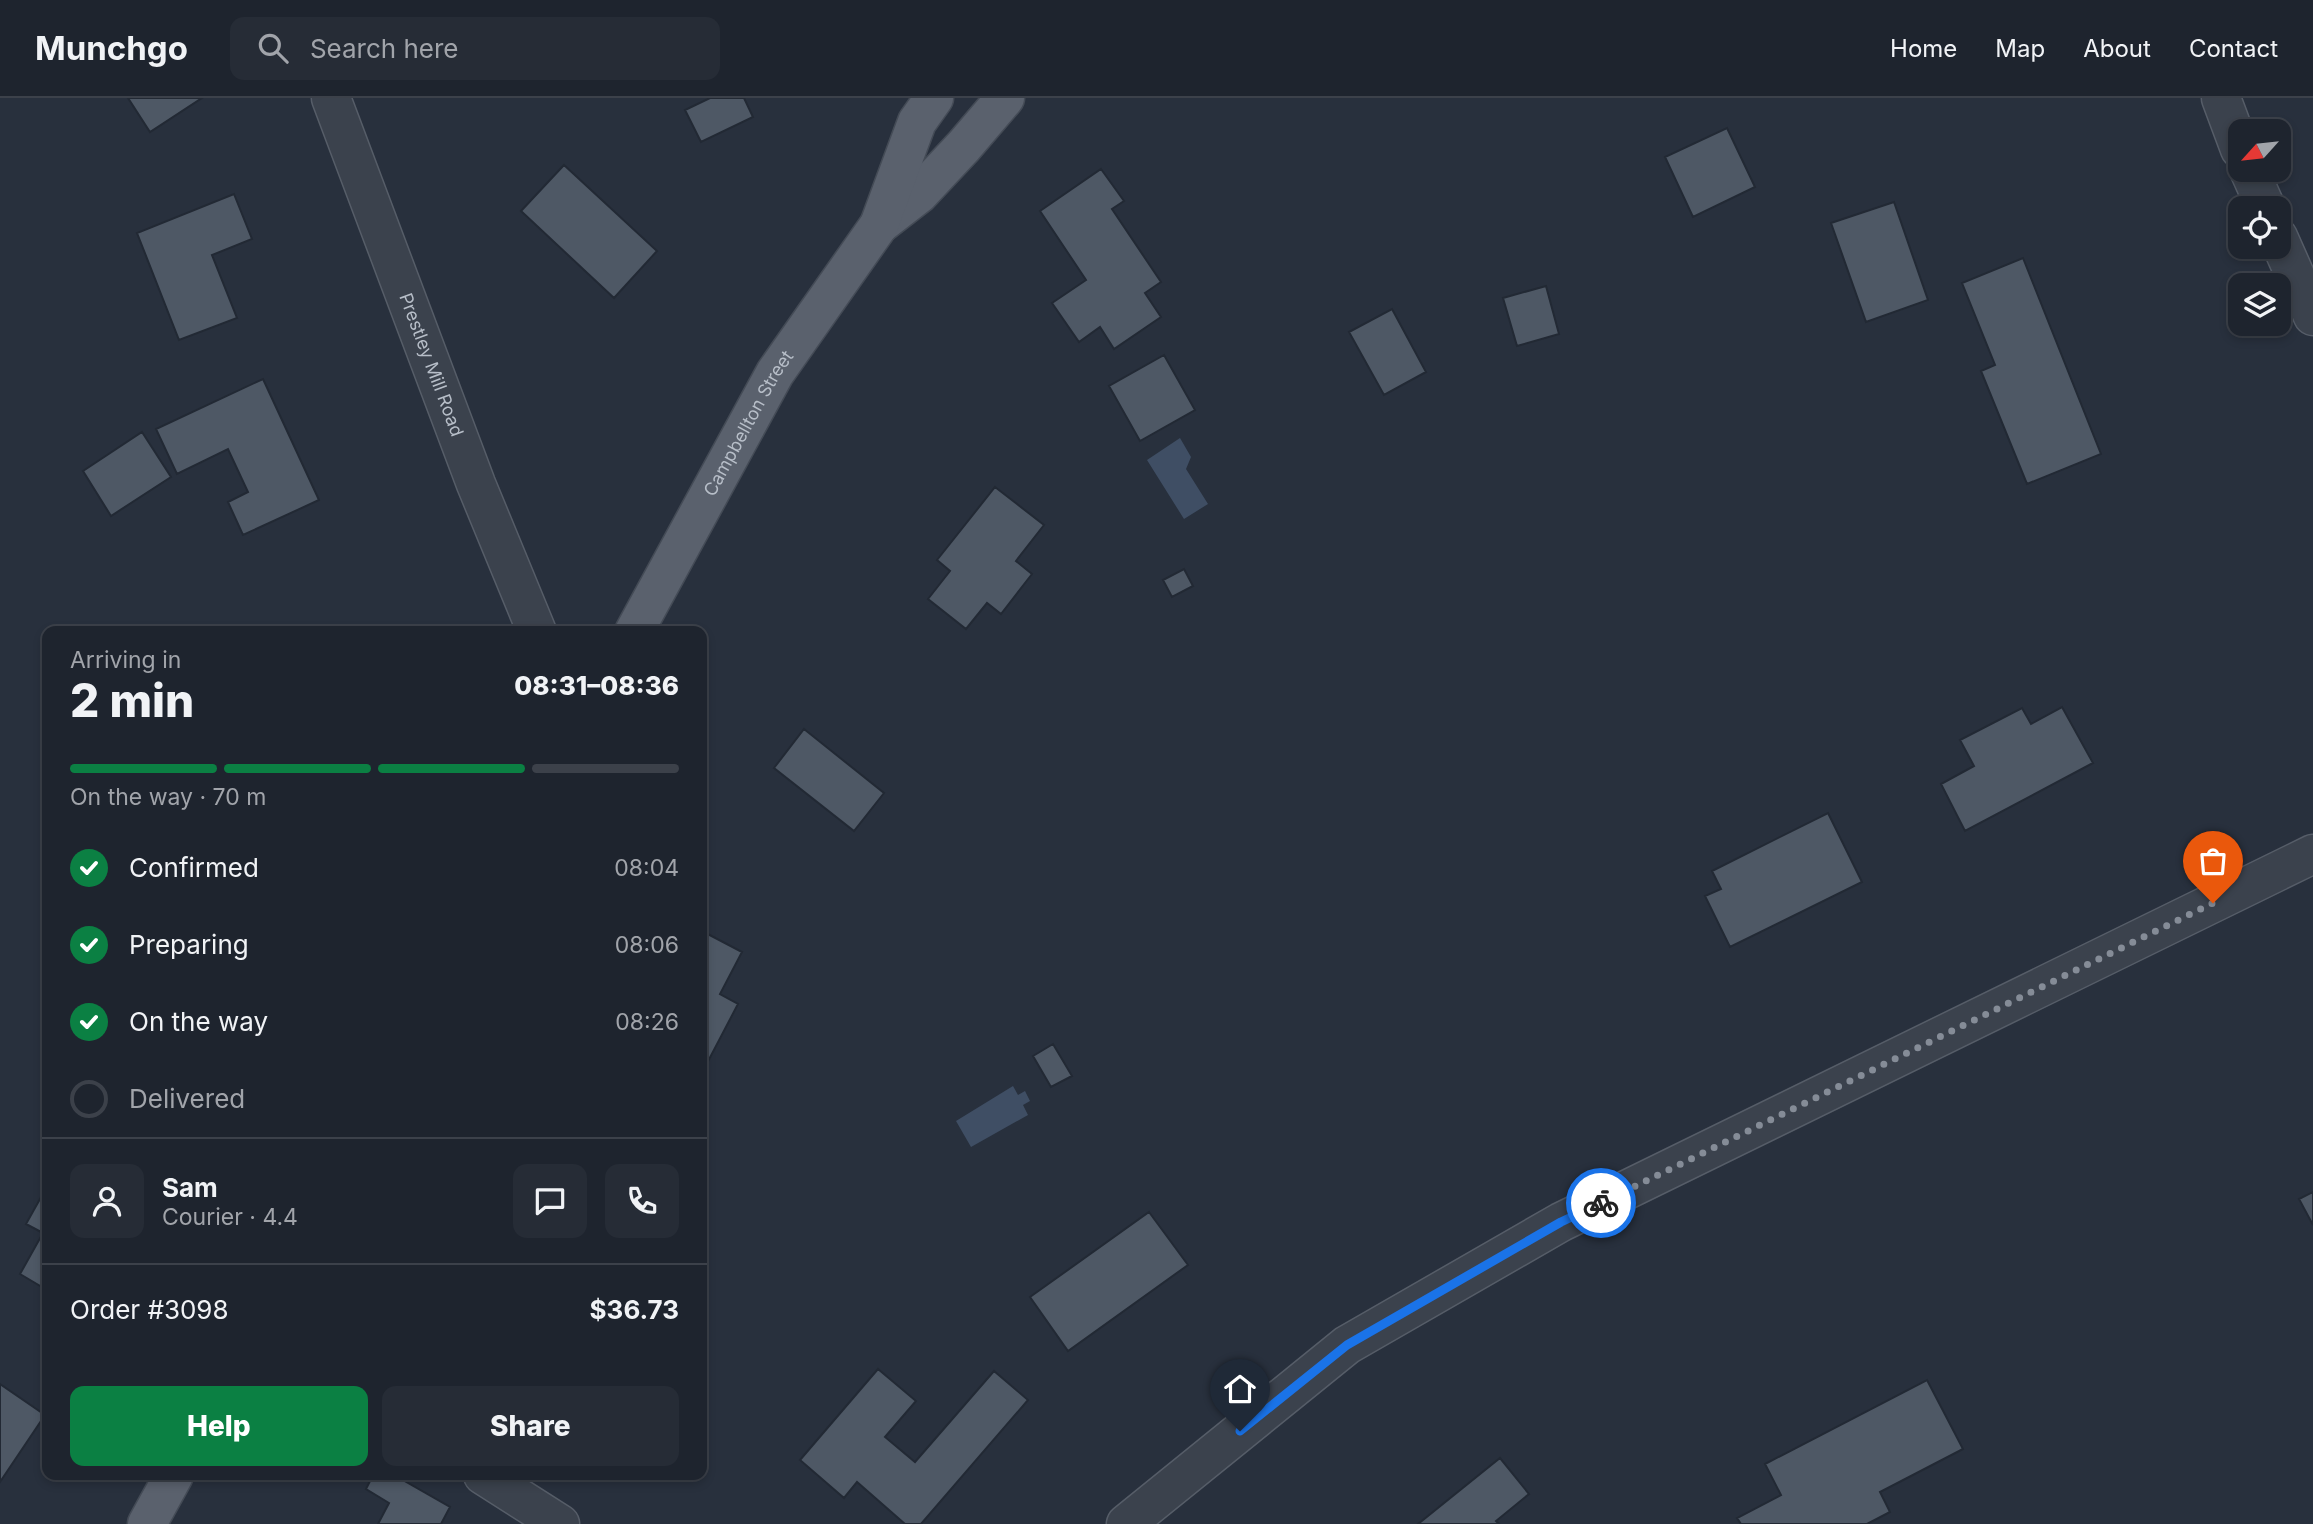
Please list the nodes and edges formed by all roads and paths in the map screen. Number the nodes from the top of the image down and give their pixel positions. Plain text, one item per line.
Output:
1 (331, 98) edge
2 (934, 98) edge
3 (1004, 98) edge
4 (2221, 98) edge
5 (2229, 119) edge
6 (878, 225) junction
7 (2288, 259) edge
8 (2313, 316) edge
9 (535, 626) edge
10 (637, 626) edge
11 (2313, 854) edge
12 (171, 1480) edge
13 (491, 1480) edge
14 (147, 1524) edge
15 (559, 1524) edge
16 (1126, 1524) edge

1 - 9 street, Prestley Mill Road
2 - 6 main road, Campbellton Street
3 - 6 main road, Campbellton Street
4 - 5 street
6 - 10 main road, Campbellton Street
7 - 8 street
11 - 16 street
12 - 14 main road
13 - 15 street

